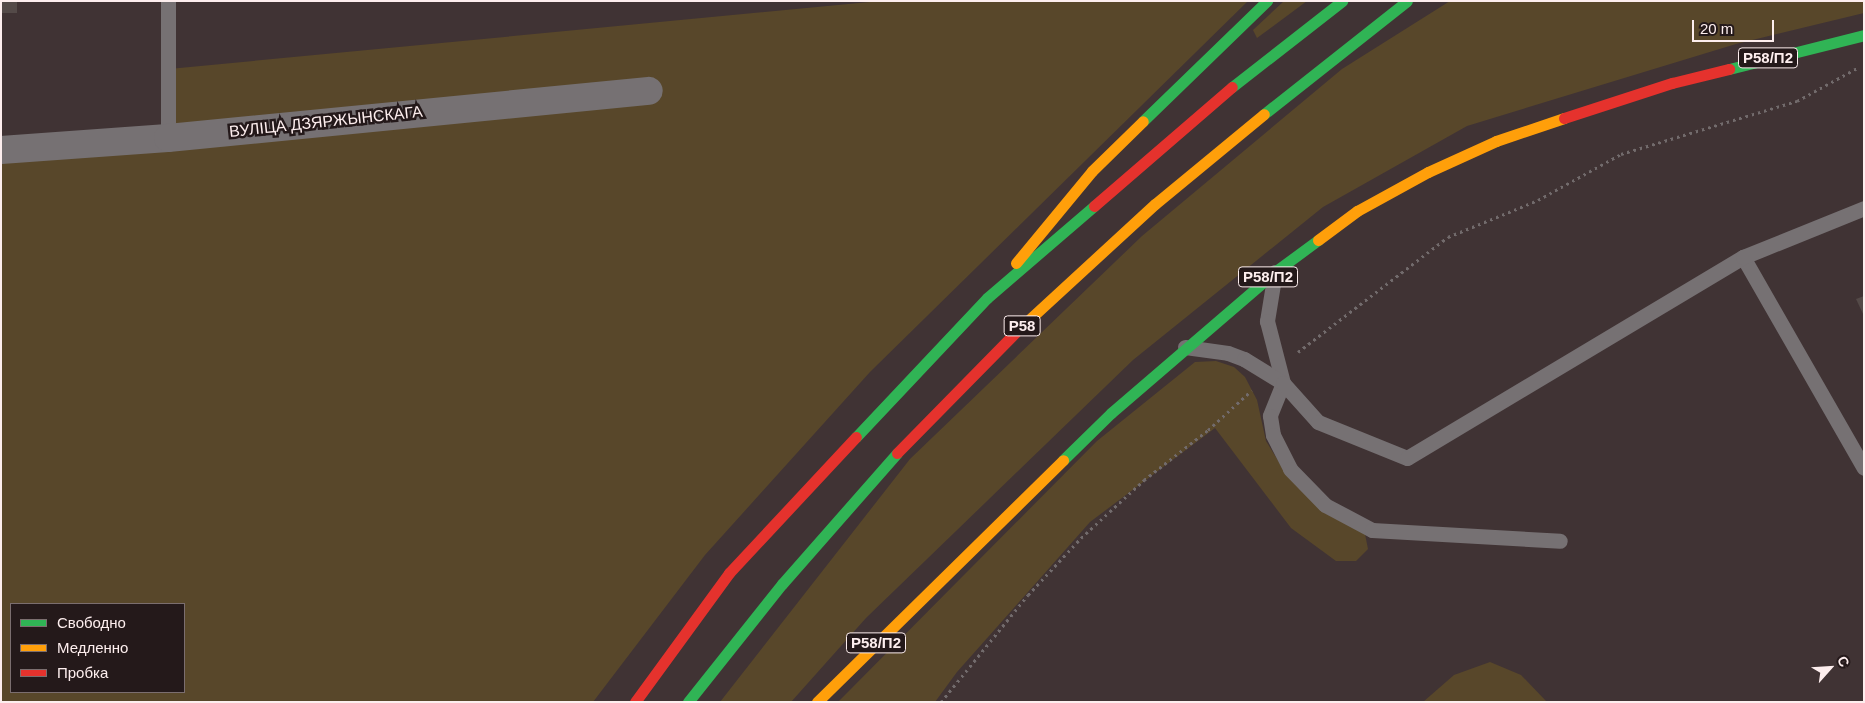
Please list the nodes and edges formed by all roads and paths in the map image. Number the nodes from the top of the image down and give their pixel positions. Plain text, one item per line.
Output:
1 (168, 1) edge
2 (1267, 1) edge
3 (1342, 1) edge
4 (1407, 1) edge
5 (1864, 35) edge
6 (1864, 64) edge
7 (649, 91) dead end
8 (168, 138) junction
9 (1, 150) edge
10 (1864, 208) edge
11 (1743, 257) junction
12 (1276, 271) junction
13 (986, 298) junction
14 (1185, 347) junction
15 (1274, 371) junction
16 (1283, 384) junction
17 (1864, 468) edge
18 (1560, 541) dead end
19 (635, 702) edge
20 (688, 702) edge
21 (817, 702) edge
22 (941, 702) edge

1 - 8 lane
2 - 13 main road
3 - 13 main road, Р58
4 - 20 main road, Р58
5 - 12 main road, Р58/П2
6 - 15 path
7 - 8 street, ВУЛІЦА ДЗЯРЖЫНСКАГА
8 - 9 street, ВУЛІЦА ДЗЯРЖЫНСКАГА
10 - 11 lane
11 - 16 lane
11 - 17 lane
12 - 14 main road, Р58/П2
12 - 15 lane
13 - 19 main road, Р58
14 - 15 lane
14 - 21 main road, Р58/П2
15 - 16 lane
15 - 22 path
16 - 18 lane

